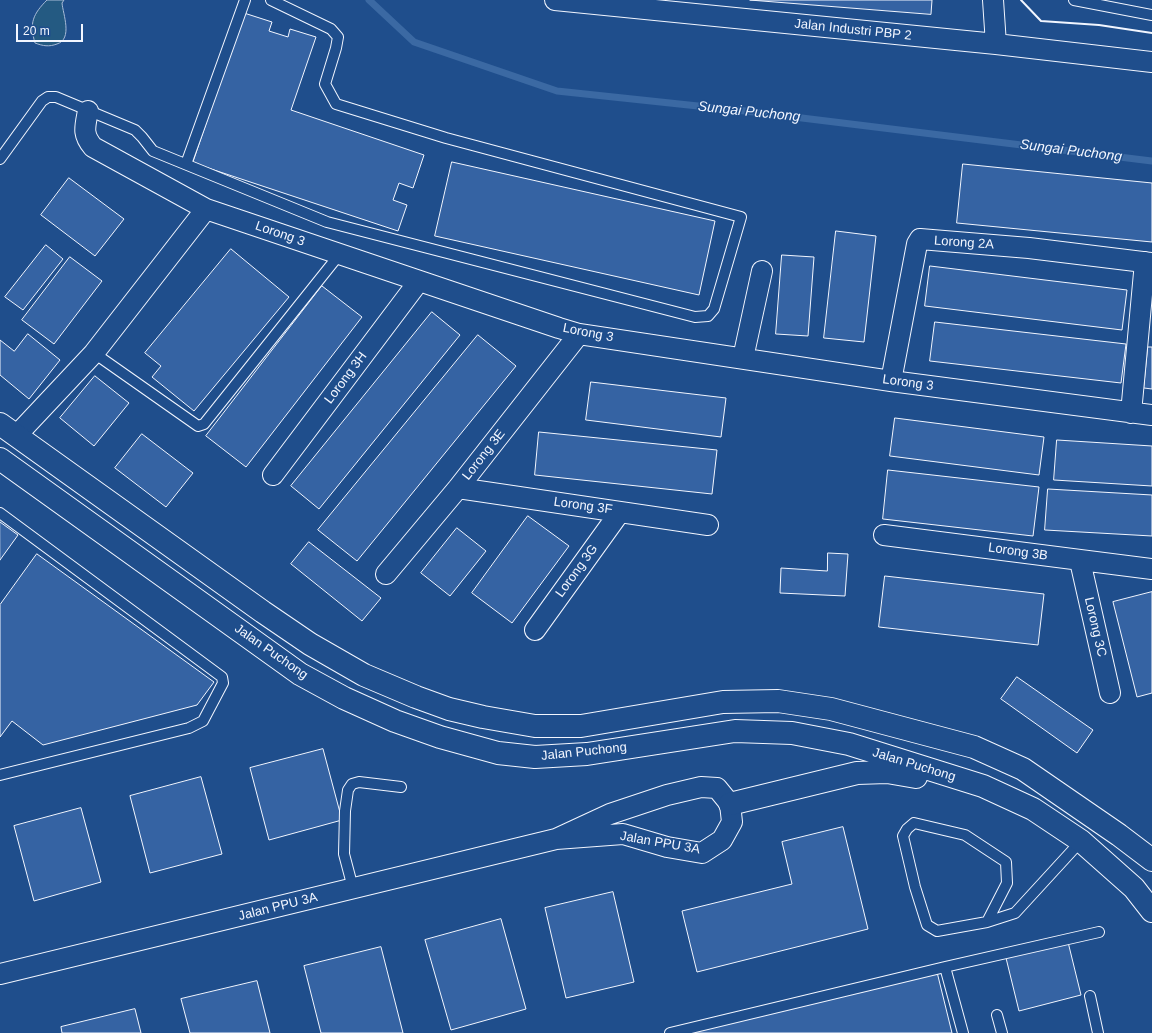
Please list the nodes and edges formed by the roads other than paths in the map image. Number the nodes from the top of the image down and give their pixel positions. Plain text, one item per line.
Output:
1 (245, 0) edge
2 (271, 0) edge
3 (555, 0) edge
4 (993, 0) edge
5 (1074, 0) edge
6 (683, 6) edge
7 (1152, 15) edge
8 (996, 44) junction
9 (1152, 62) edge
10 (88, 111) junction
11 (0, 159) edge
12 (186, 164) junction
13 (206, 209) junction
14 (339, 255) junction
15 (1149, 262) edge
16 (762, 272) dead end
17 (419, 281) junction
18 (579, 334) junction
19 (94, 353) junction
20 (742, 358) junction
21 (891, 381) junction
22 (1131, 413) junction
23 (1152, 416) edge
24 (8, 430) edge
25 (0, 459) edge
26 (273, 475) dead end
27 (458, 488) junction
28 (620, 512) junction
29 (0, 513) edge
30 (708, 525) dead end
31 (884, 535) dead end
32 (1080, 560) junction
33 (1152, 569) edge
34 (386, 574) dead end
35 (535, 630) dead end
36 (1110, 693) dead end
37 (0, 775) edge
38 (983, 786) junction
39 (401, 787) dead end
40 (730, 804) junction
41 (556, 839) junction
42 (1081, 841) junction
43 (1152, 860) edge
44 (353, 888) junction
45 (1152, 911) edge
46 (987, 922) junction
47 (1099, 932) dead end
48 (945, 967) junction
49 (0, 974) edge
50 (1090, 996) dead end
51 (997, 1015) dead end
52 (670, 1033) edge
53 (963, 1033) edge
54 (1002, 1033) edge
55 (1098, 1033) edge

1 - 12 lane
2 - 12 lane
3 - 6 street, Jalan Industri PBP 2
4 - 8 street
5 - 7 lane
6 - 8 street, Jalan Industri PBP 2
8 - 9 street, Jalan Industri PBP 2
10 - 11 lane
10 - 12 lane
10 - 13 street, Lorong 3
13 - 14 street, Lorong 3
13 - 19 street
14 - 17 street, Lorong 3
14 - 19 lane
15 - 21 street, Lorong 2A
15 - 22 street
16 - 20 street
17 - 18 street, Lorong 3
17 - 26 street, Lorong 3H
18 - 20 street, Lorong 3
18 - 27 street, Lorong 3E
19 - 24 street
20 - 21 street, Lorong 3
21 - 22 street, Lorong 3
22 - 23 street, Lorong 3
24 - 43 main road, Jalan Puchong
25 - 38 main road, Jalan Puchong
27 - 28 street, Lorong 3F
27 - 34 street, Lorong 3E
28 - 30 street, Lorong 3F
28 - 35 street, Lorong 3G
29 - 37 lane
31 - 32 street, Lorong 3B
32 - 33 street, Lorong 3B
32 - 36 street, Lorong 3C
38 - 40 main road
38 - 42 main road, Jalan Puchong
39 - 44 lane
40 - 41 street, Jalan PPU 3A
40 - 41 street, Jalan PPU 3A
41 - 44 street, Jalan PPU 3A
42 - 45 main road, Jalan Puchong
42 - 46 lane
44 - 49 street, Jalan PPU 3A
46 - 46 lane
47 - 48 lane
48 - 52 lane
48 - 53 lane
50 - 55 lane
51 - 54 lane

